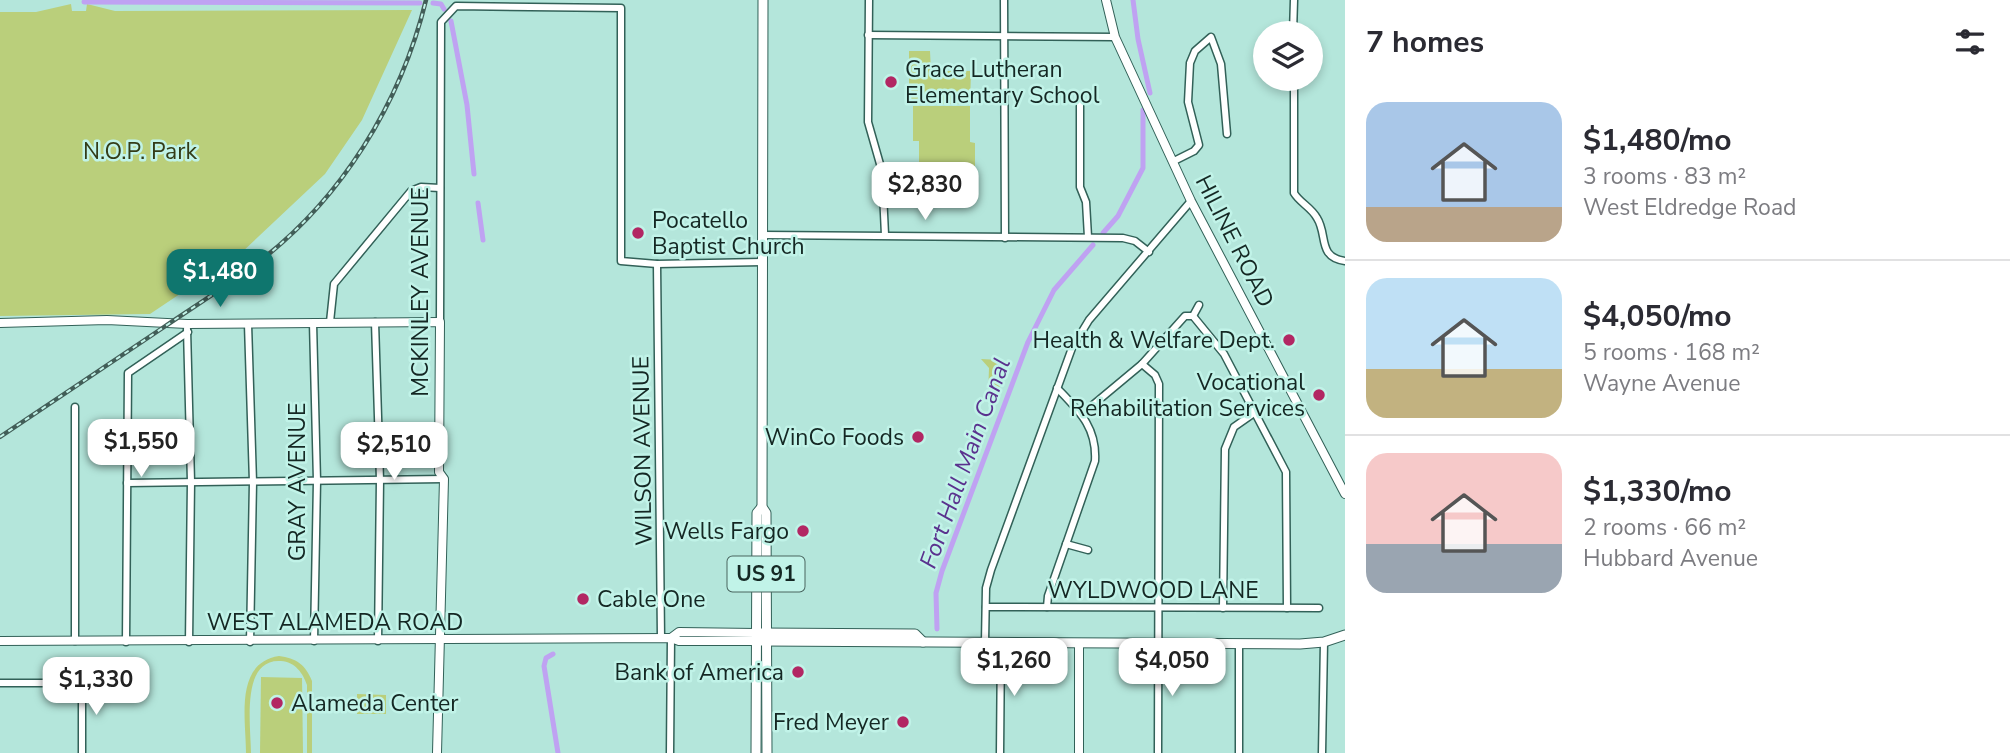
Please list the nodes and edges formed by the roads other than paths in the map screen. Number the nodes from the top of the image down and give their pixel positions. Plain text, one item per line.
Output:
1 (763, 0) edge
2 (869, 0) edge
3 (1004, 0) edge
4 (1106, 0) edge
5 (1294, 0) edge
6 (477, 3) edge
7 (1293, 21) edge
8 (869, 35) junction
9 (1004, 36) junction
10 (1115, 37) junction
11 (1294, 91) edge
12 (1080, 101) dead end
13 (1235, 122) dead end
14 (1226, 123) junction
15 (1227, 134) dead end
16 (1174, 161) junction
17 (440, 188) junction
18 (1191, 201) junction
19 (763, 235) junction
20 (885, 235) junction
21 (1088, 237) junction
22 (1005, 238) junction
23 (1149, 252) junction
24 (1345, 261) edge
25 (762, 262) junction
26 (657, 264) junction
27 (1199, 305) dead end
28 (1193, 316) junction
29 (376, 322) junction
30 (440, 322) junction
31 (0, 323) edge
32 (313, 323) junction
33 (330, 323) junction
34 (248, 324) junction
35 (187, 328) junction
36 (1142, 364) junction
37 (1057, 388) junction
38 (75, 407) dead end
39 (1254, 413) junction
40 (1082, 414) junction
41 (444, 479) junction
42 (380, 480) junction
43 (317, 481) junction
44 (191, 482) junction
45 (253, 482) junction
46 (127, 483) junction
47 (1345, 494) edge
48 (1066, 544) junction
49 (1088, 550) dead end
50 (986, 607) junction
51 (1047, 607) junction
52 (1159, 608) junction
53 (1223, 608) junction
54 (1287, 608) junction
55 (1320, 608) dead end
56 (1345, 635) edge
57 (761, 637) junction
58 (661, 638) junction
59 (671, 638) junction
60 (75, 641) junction
61 (377, 641) junction
62 (441, 641) junction
63 (0, 642) edge
64 (126, 642) junction
65 (189, 642) junction
66 (250, 642) junction
67 (314, 642) junction
68 (985, 642) junction
69 (1324, 642) junction
70 (1001, 643) junction
71 (1079, 643) junction
72 (1159, 643) junction
73 (1239, 644) junction
74 (0, 683) edge
75 (82, 753) edge
76 (437, 753) edge
77 (670, 753) edge
78 (756, 753) edge
79 (767, 753) edge
80 (1000, 753) edge
81 (1079, 753) edge
82 (1158, 753) edge
83 (1239, 753) edge
84 (1322, 753) edge

1 - 19 main road, US 91
2 - 8 street
3 - 9 street
4 - 10 street, HILINE ROAD
5 - 7 street
6 - 17 street, MCKINLEY AVENUE
6 - 26 street
8 - 9 street
8 - 20 street
9 - 10 street
9 - 22 street
10 - 16 street, HILINE ROAD
11 - 24 street
12 - 21 street
13 - 14 street
14 - 15 street
14 - 16 street
16 - 18 street, HILINE ROAD
17 - 30 street, MCKINLEY AVENUE
17 - 33 street
18 - 23 street
18 - 47 street, HILINE ROAD
19 - 20 street
19 - 25 main road, US 91
20 - 22 street
21 - 22 street
21 - 23 street
23 - 37 street
25 - 26 street
25 - 57 main road, US 91
26 - 58 street, WILSON AVENUE
27 - 28 street
28 - 36 street
28 - 39 street
29 - 30 street
29 - 33 street
29 - 42 street
30 - 41 street, MCKINLEY AVENUE
31 - 35 street
32 - 33 street
32 - 34 street
32 - 43 street, GRAY AVENUE
34 - 35 street
34 - 45 street
35 - 44 street
35 - 46 street
36 - 40 street
36 - 52 street
37 - 40 street
37 - 50 street
38 - 60 street
39 - 53 street
39 - 54 street
40 - 48 street
41 - 42 street
41 - 62 street, MCKINLEY AVENUE
42 - 43 street
42 - 61 street
43 - 45 street
43 - 67 street, GRAY AVENUE
44 - 45 street
44 - 46 street
44 - 65 street
45 - 66 street
46 - 64 street
48 - 49 street
48 - 51 street
50 - 51 street, WYLDWOOD LANE
50 - 68 street
51 - 52 street, WYLDWOOD LANE
52 - 53 street, WYLDWOOD LANE
52 - 72 street
53 - 54 street, WYLDWOOD LANE
54 - 55 street, WYLDWOOD LANE
56 - 69 main road
57 - 59 street, WEST ALAMEDA ROAD
57 - 68 main road
57 - 78 main road
57 - 79 main road
58 - 59 street, WEST ALAMEDA ROAD
58 - 62 street, WEST ALAMEDA ROAD
59 - 77 street
60 - 63 street, WEST ALAMEDA ROAD
60 - 64 street, WEST ALAMEDA ROAD
61 - 62 street, WEST ALAMEDA ROAD
61 - 67 street, WEST ALAMEDA ROAD
62 - 76 street, MCKINLEY AVENUE
64 - 65 street, WEST ALAMEDA ROAD
65 - 66 street, WEST ALAMEDA ROAD
66 - 67 street, WEST ALAMEDA ROAD
68 - 70 main road
69 - 73 main road
69 - 84 street
70 - 71 main road
70 - 80 street
71 - 72 main road
71 - 81 street
72 - 73 main road
72 - 82 street
73 - 83 street
74 - 75 street

